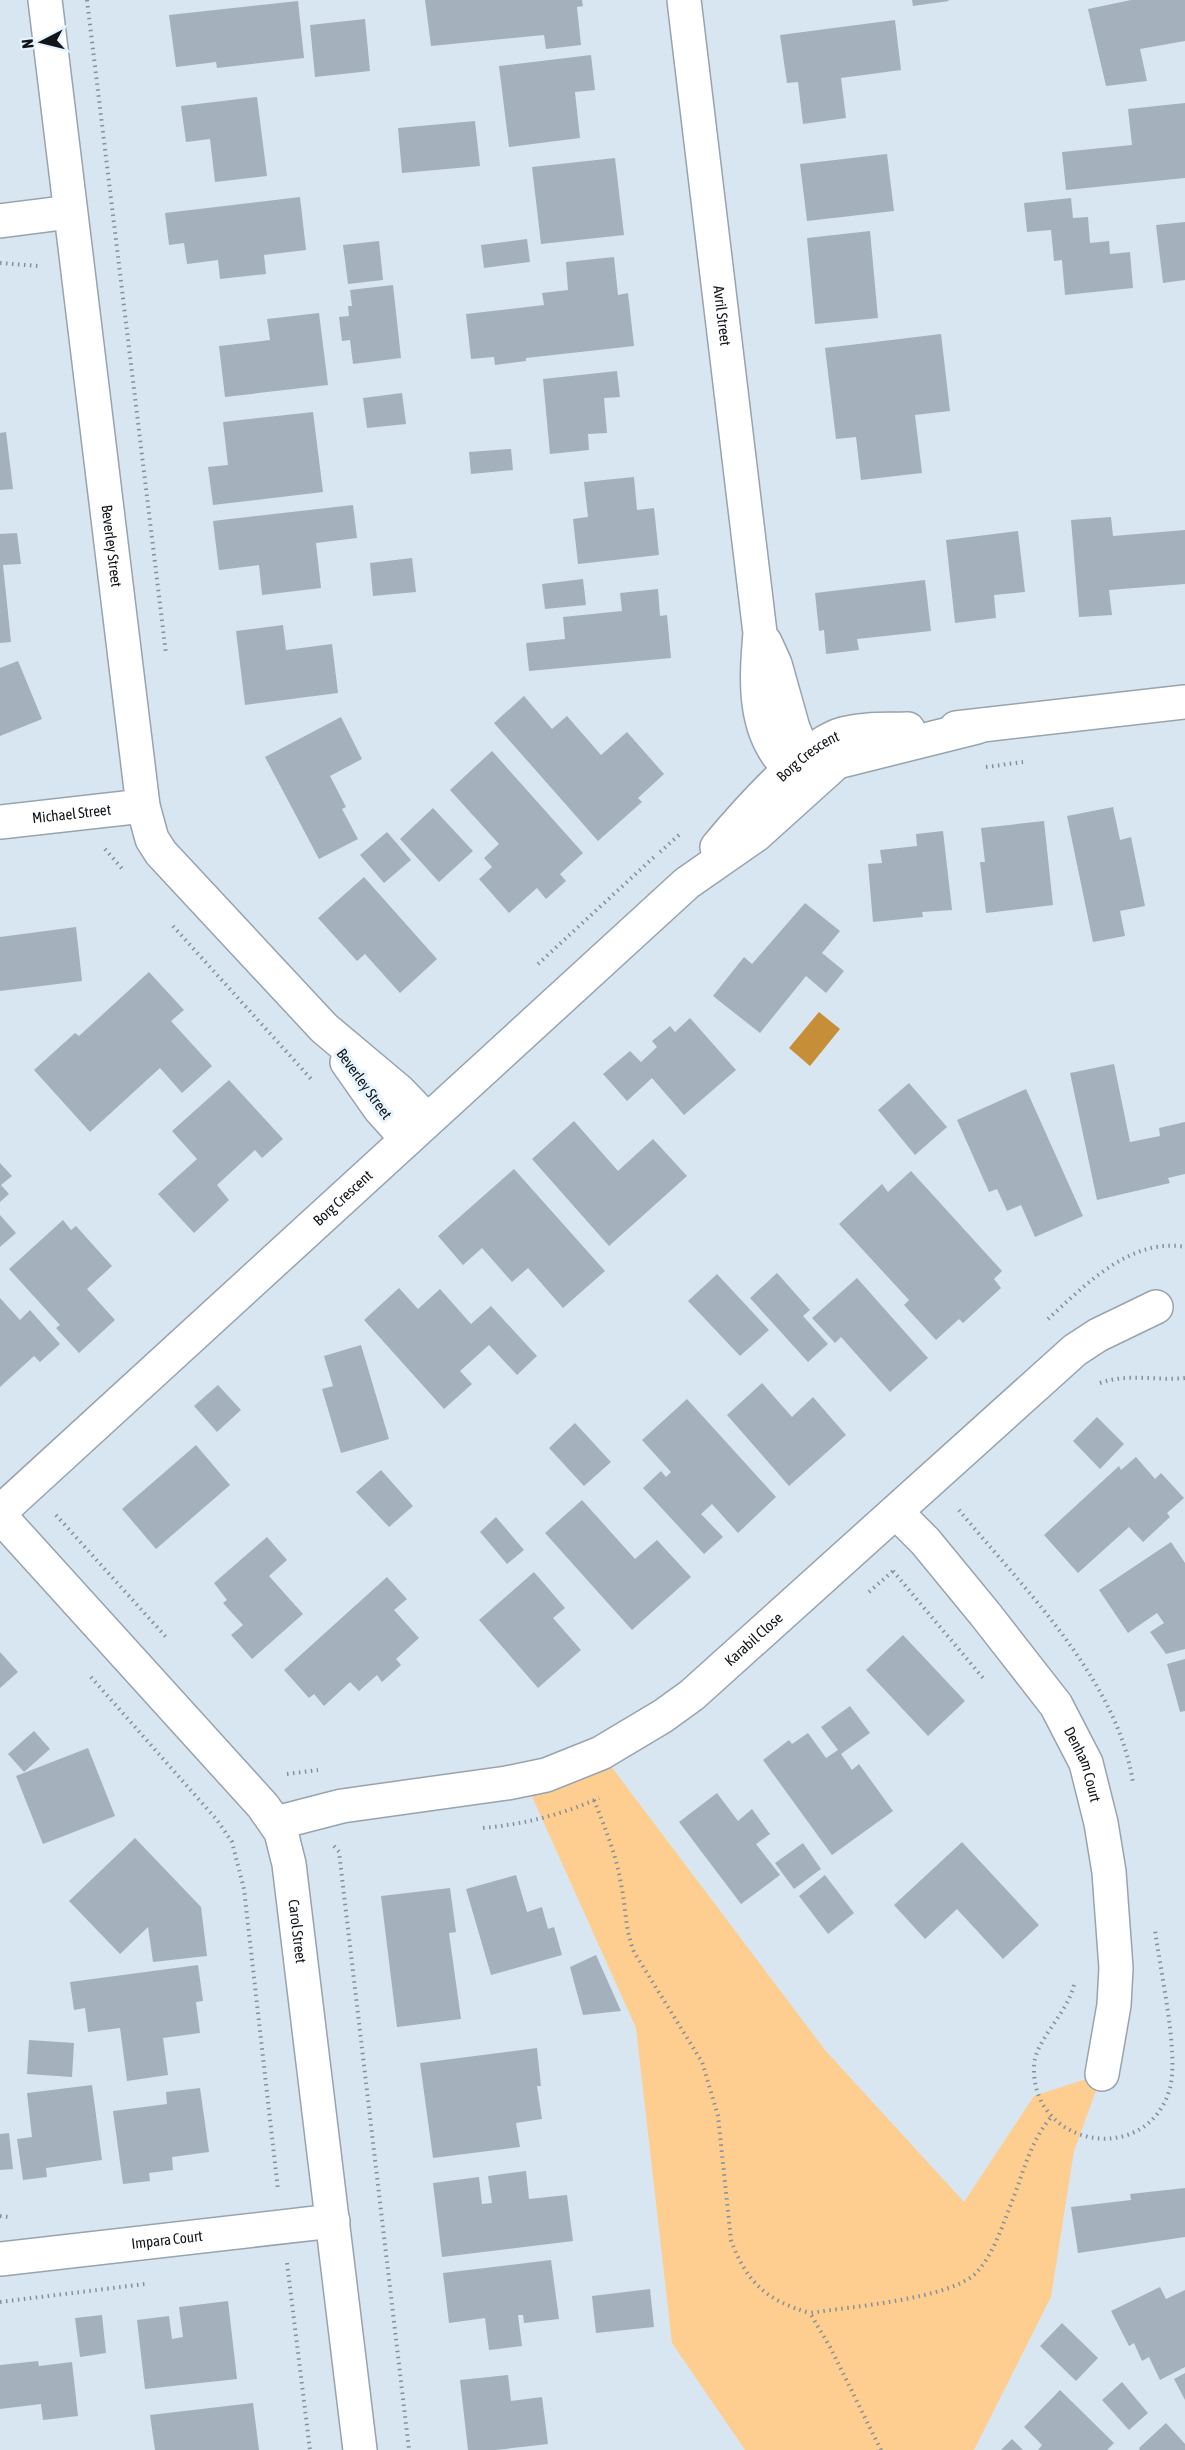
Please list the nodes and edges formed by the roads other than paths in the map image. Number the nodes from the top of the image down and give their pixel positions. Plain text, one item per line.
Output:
1 (45, 0) edge
2 (684, 0) edge
3 (70, 212) junction
4 (0, 221) edge
5 (1185, 702) edge
6 (804, 769) junction
7 (143, 806) junction
8 (0, 822) edge
9 (417, 1130) junction
10 (1156, 1307) dead end
11 (897, 1513) junction
12 (0, 1514) edge
13 (276, 1823) junction
14 (1102, 2074) dead end
15 (333, 2221) junction
16 (0, 2259) edge
17 (360, 2450) edge

1 - 3 street, Beverley Street
2 - 6 street, Avril Street
3 - 4 street
3 - 7 street, Beverley Street
5 - 6 street, Borg Crescent
6 - 9 street, Borg Crescent
7 - 8 street, Michael Street
7 - 9 street, Beverley Street
9 - 12 street, Borg Crescent
10 - 11 street, Karabil Close
11 - 13 street, Karabil Close
11 - 14 street, Denham Court
12 - 13 street, Carol Street
13 - 15 street, Carol Street
15 - 16 street, Impara Court
15 - 17 street, Carol Street

